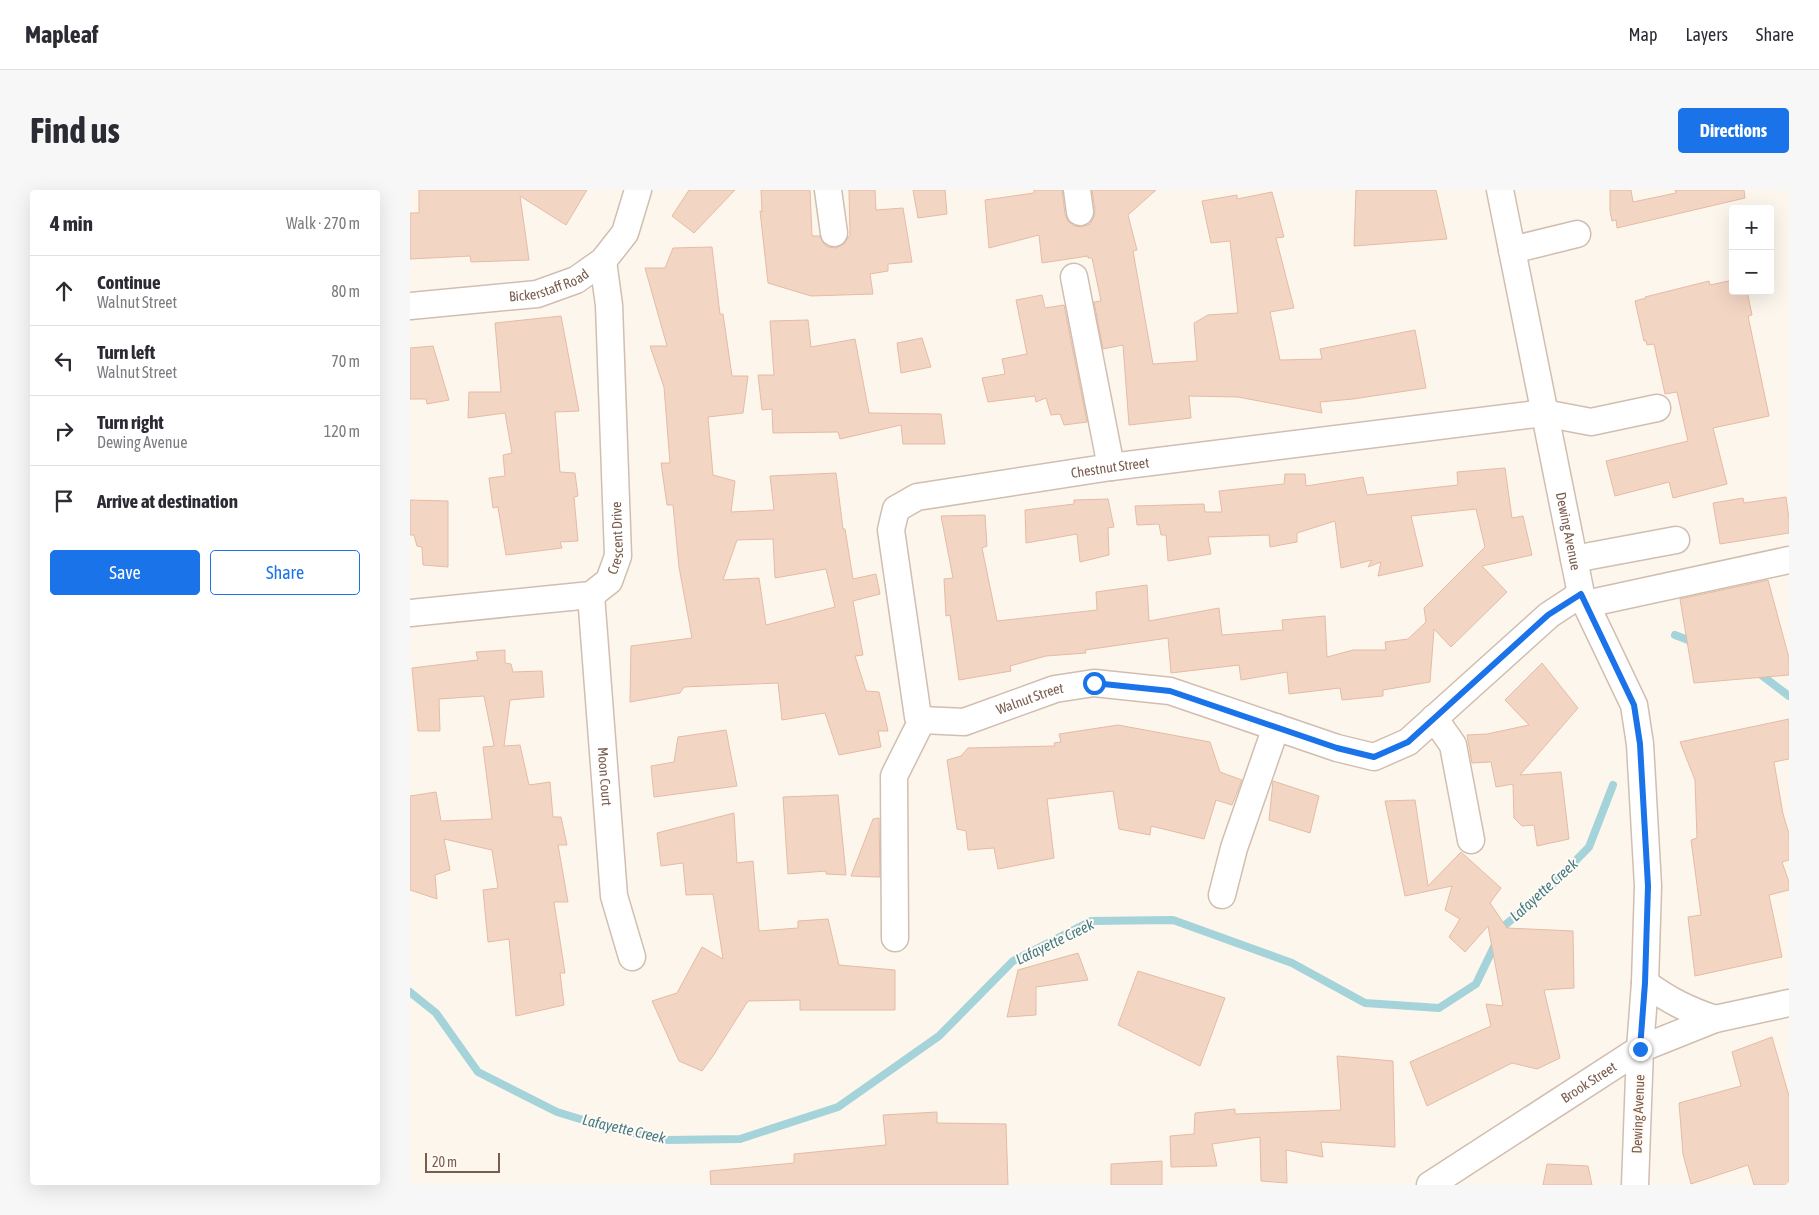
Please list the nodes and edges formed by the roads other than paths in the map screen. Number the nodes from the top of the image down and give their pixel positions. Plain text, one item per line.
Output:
1 (638, 190) edge
2 (828, 190) edge
3 (1500, 190) edge
4 (834, 232) dead end
5 (1577, 234) dead end
6 (1512, 250) junction
7 (603, 261) junction
8 (1074, 277) dead end
9 (410, 306) edge
10 (1657, 408) dead end
11 (1544, 413) junction
12 (1111, 467) junction
13 (1676, 540) dead end
14 (1574, 559) junction
15 (1789, 560) edge
16 (591, 595) junction
17 (1583, 599) junction
18 (410, 613) edge
19 (1434, 718) junction
20 (922, 720) junction
21 (1276, 728) junction
22 (1471, 840) dead end
23 (1222, 895) dead end
24 (895, 938) dead end
25 (632, 957) dead end
26 (1645, 983) junction
27 (1789, 1003) edge
28 (1715, 1019) junction
29 (1640, 1049) junction
30 (1430, 1185) edge
31 (1635, 1185) edge

1 - 7 street, Bickerstaff Road
2 - 4 street
3 - 6 street, Dewing Avenue
5 - 6 street
6 - 11 street, Dewing Avenue
7 - 9 street, Bickerstaff Road
7 - 16 street, Crescent Drive
8 - 12 street
10 - 11 street, Chestnut Street
11 - 12 street, Chestnut Street
11 - 14 street, Dewing Avenue
12 - 20 street, Chestnut Street
13 - 14 street
14 - 17 street, Dewing Avenue
15 - 17 street
16 - 18 street
16 - 25 street, Moon Court
17 - 19 street, Walnut Street
17 - 26 street, Dewing Avenue
19 - 21 street, Walnut Street
19 - 22 street
20 - 21 street, Walnut Street
20 - 24 street
21 - 23 street
26 - 28 street
26 - 29 street, Dewing Avenue
27 - 28 street, Brook Street
28 - 29 street, Brook Street
29 - 30 street, Brook Street
29 - 31 street, Dewing Avenue

